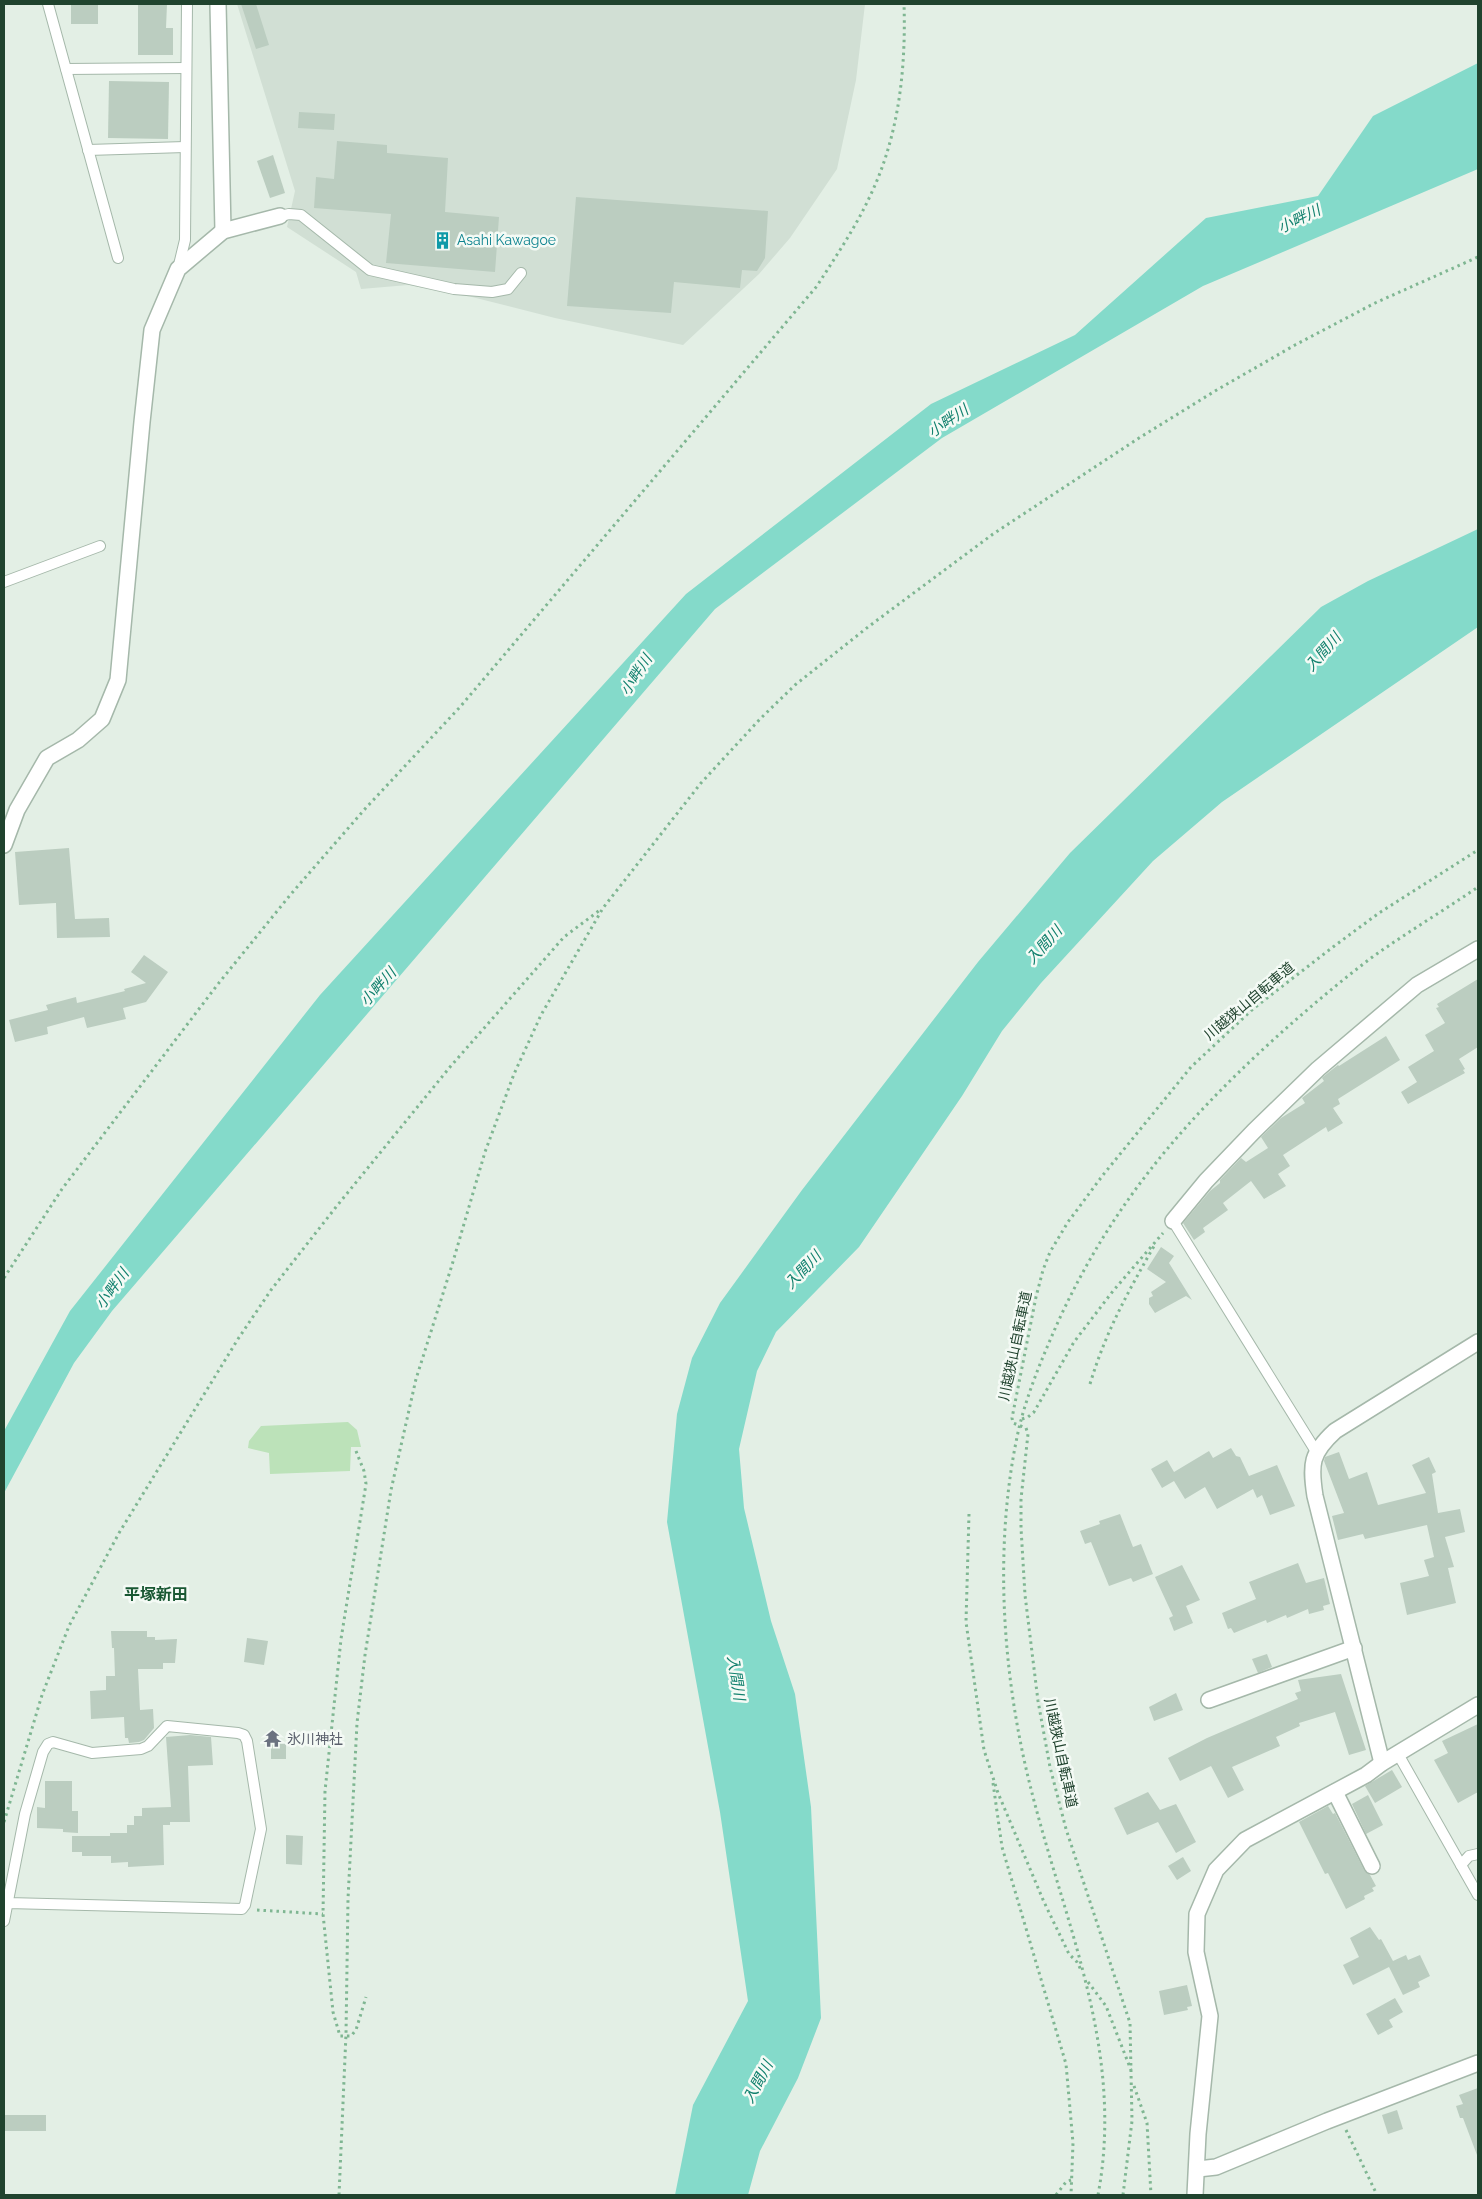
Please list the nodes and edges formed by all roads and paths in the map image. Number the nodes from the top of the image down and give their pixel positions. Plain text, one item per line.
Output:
1 (48, 4) edge
2 (187, 4) edge
3 (218, 4) edge
4 (904, 4) edge
5 (186, 68) junction
6 (66, 69) junction
7 (186, 147) junction
8 (88, 150) junction
9 (280, 216) joint
10 (223, 231) junction
11 (1478, 257) edge
12 (118, 258) dead end
13 (178, 269) junction
14 (521, 273) dead end
15 (100, 546) dead end
16 (4, 582) edge
17 (4, 845) edge
18 (1478, 850) edge
19 (1478, 887) edge
20 (603, 908) junction
21 (1478, 949) edge
22 (1173, 1221) junction
23 (1158, 1239) junction
24 (4, 1278) edge
25 (1478, 1342) edge
26 (1090, 1384) dead end
27 (1022, 1419) junction
28 (1020, 1425) junction
29 (356, 1451) dead end
30 (1317, 1453) junction
31 (969, 1514) dead end
32 (1354, 1648) junction
33 (1208, 1700) dead end
34 (1478, 1705) edge
35 (1398, 1754) junction
36 (1382, 1763) junction
37 (992, 1775) junction
38 (1335, 1792) junction
39 (4, 1822) edge
40 (1478, 1854) edge
41 (1461, 1865) junction
42 (1372, 1866) dead end
43 (1478, 1895) edge
44 (8, 1904) junction
45 (242, 1909) junction
46 (323, 1914) junction
47 (4, 1921) edge
48 (1086, 1980) junction
49 (366, 1998) dead end
50 (346, 2037) junction
51 (1478, 2063) edge
52 (1132, 2074) junction
53 (1340, 2116) junction
54 (1198, 2169) junction
55 (1071, 2180) junction
56 (338, 2195) edge
57 (1056, 2195) edge
58 (1071, 2195) edge
59 (1098, 2195) edge
60 (1123, 2195) edge
61 (1151, 2195) edge
62 (1156, 2195) edge
63 (1196, 2195) edge
64 (1377, 2195) edge

1 - 6 lane
2 - 5 lane
3 - 10 street
4 - 24 path
5 - 6 lane
5 - 7 lane
6 - 8 lane
7 - 8 lane
7 - 13 lane
8 - 12 lane
9 - 10 street
9 - 14 lane
10 - 13 street
11 - 20 path
13 - 17 street
15 - 16 lane
18 - 28 path, 川越狭山自転車道
19 - 27 path
20 - 39 path
20 - 50 path
21 - 22 street
22 - 23 path
22 - 30 lane
23 - 26 path
23 - 27 path
25 - 30 street
27 - 28 path
28 - 48 path
28 - 52 path, 川越狭山自転車道
29 - 46 path
30 - 32 street
31 - 37 path
32 - 33 street
32 - 36 street
34 - 35 street
35 - 36 street
35 - 41 lane
36 - 38 street
37 - 48 path
37 - 55 path
38 - 42 street
38 - 54 street
40 - 41 lane
41 - 43 lane
44 - 45 lane
44 - 45 lane
44 - 47 lane
45 - 46 path
46 - 50 path
48 - 52 path
48 - 59 path
49 - 50 path
50 - 56 path
51 - 53 street
52 - 60 path, 川越狭山自転車道
52 - 61 path
53 - 54 street
53 - 64 path
54 - 63 street
55 - 57 path
55 - 58 path
61 - 62 path

